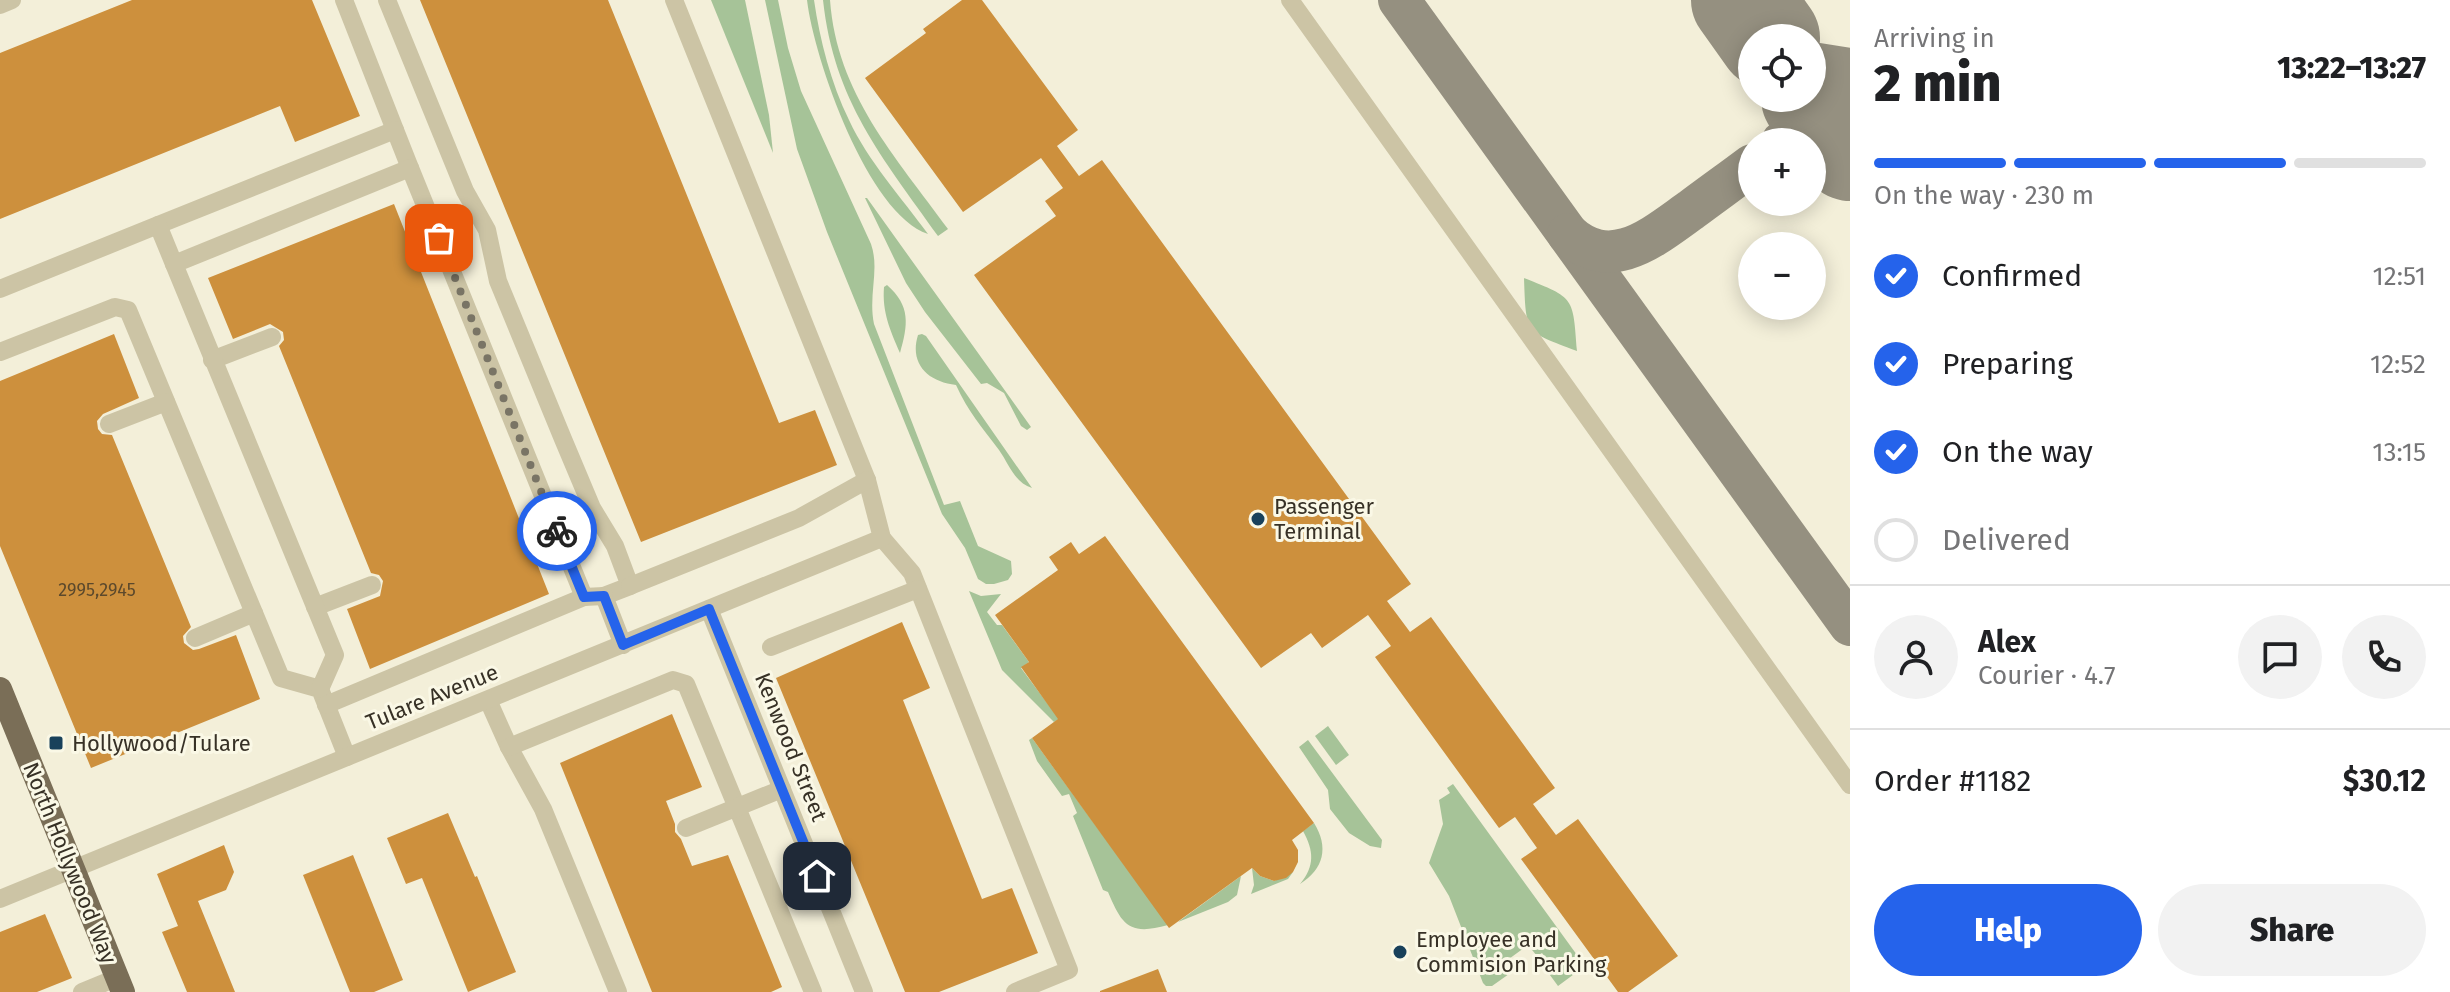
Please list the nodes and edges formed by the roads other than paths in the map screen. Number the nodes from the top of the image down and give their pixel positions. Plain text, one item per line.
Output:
1 (12, 0) edge
2 (344, 0) edge
3 (387, 0) edge
4 (674, 0) edge
5 (1290, 0) edge
6 (0, 5) edge
7 (395, 130) junction
8 (410, 168) junction
9 (158, 225) junction
10 (174, 264) junction
11 (0, 289) edge
12 (272, 337) dead end
13 (0, 352) edge
14 (212, 360) junction
15 (166, 402) junction
16 (109, 424) dead end
17 (867, 480) junction
18 (882, 538) junction
19 (372, 585) dead end
20 (630, 586) junction
21 (918, 589) junction
22 (604, 596) junction
23 (584, 597) junction
24 (315, 607) junction
25 (709, 609) junction
26 (254, 613) junction
27 (195, 638) dead end
28 (623, 645) junction
29 (771, 647) dead end
30 (323, 697) junction
31 (488, 700) junction
32 (3, 704) edge
33 (509, 747) junction
34 (347, 757) junction
35 (1850, 785) edge
36 (782, 789) junction
37 (736, 808) junction
38 (686, 828) dead end
39 (73, 870) junction
40 (0, 899) edge
41 (120, 985) edge
42 (82, 992) edge
43 (618, 992) edge
44 (813, 992) edge
45 (864, 992) edge
46 (1015, 992) edge

1 - 6 street
2 - 7 street
3 - 20 street
4 - 17 street
5 - 35 street
7 - 8 street
7 - 9 street
8 - 10 street
8 - 23 street
9 - 10 street
9 - 11 street
10 - 14 street
12 - 14 street
13 - 15 street
14 - 24 street
15 - 16 street
15 - 26 street
17 - 18 street
17 - 20 street
18 - 21 street
18 - 25 street, Tulare Avenue
19 - 24 street
20 - 22 street
21 - 29 street
21 - 46 street
22 - 23 street
22 - 28 street
23 - 30 street
24 - 30 street
25 - 28 street, Tulare Avenue
25 - 36 street, Kenwood Street
26 - 27 street
26 - 30 street
28 - 31 street, Tulare Avenue
30 - 34 street
31 - 33 street
31 - 34 street, Tulare Avenue
32 - 39 main road, North Hollywood Way
33 - 37 street
33 - 43 street
34 - 39 street, Tulare Avenue
36 - 37 street
36 - 45 street, Kenwood Street
37 - 38 street
37 - 44 street
39 - 40 street, Tulare Avenue
39 - 41 main road, North Hollywood Way
41 - 42 street

